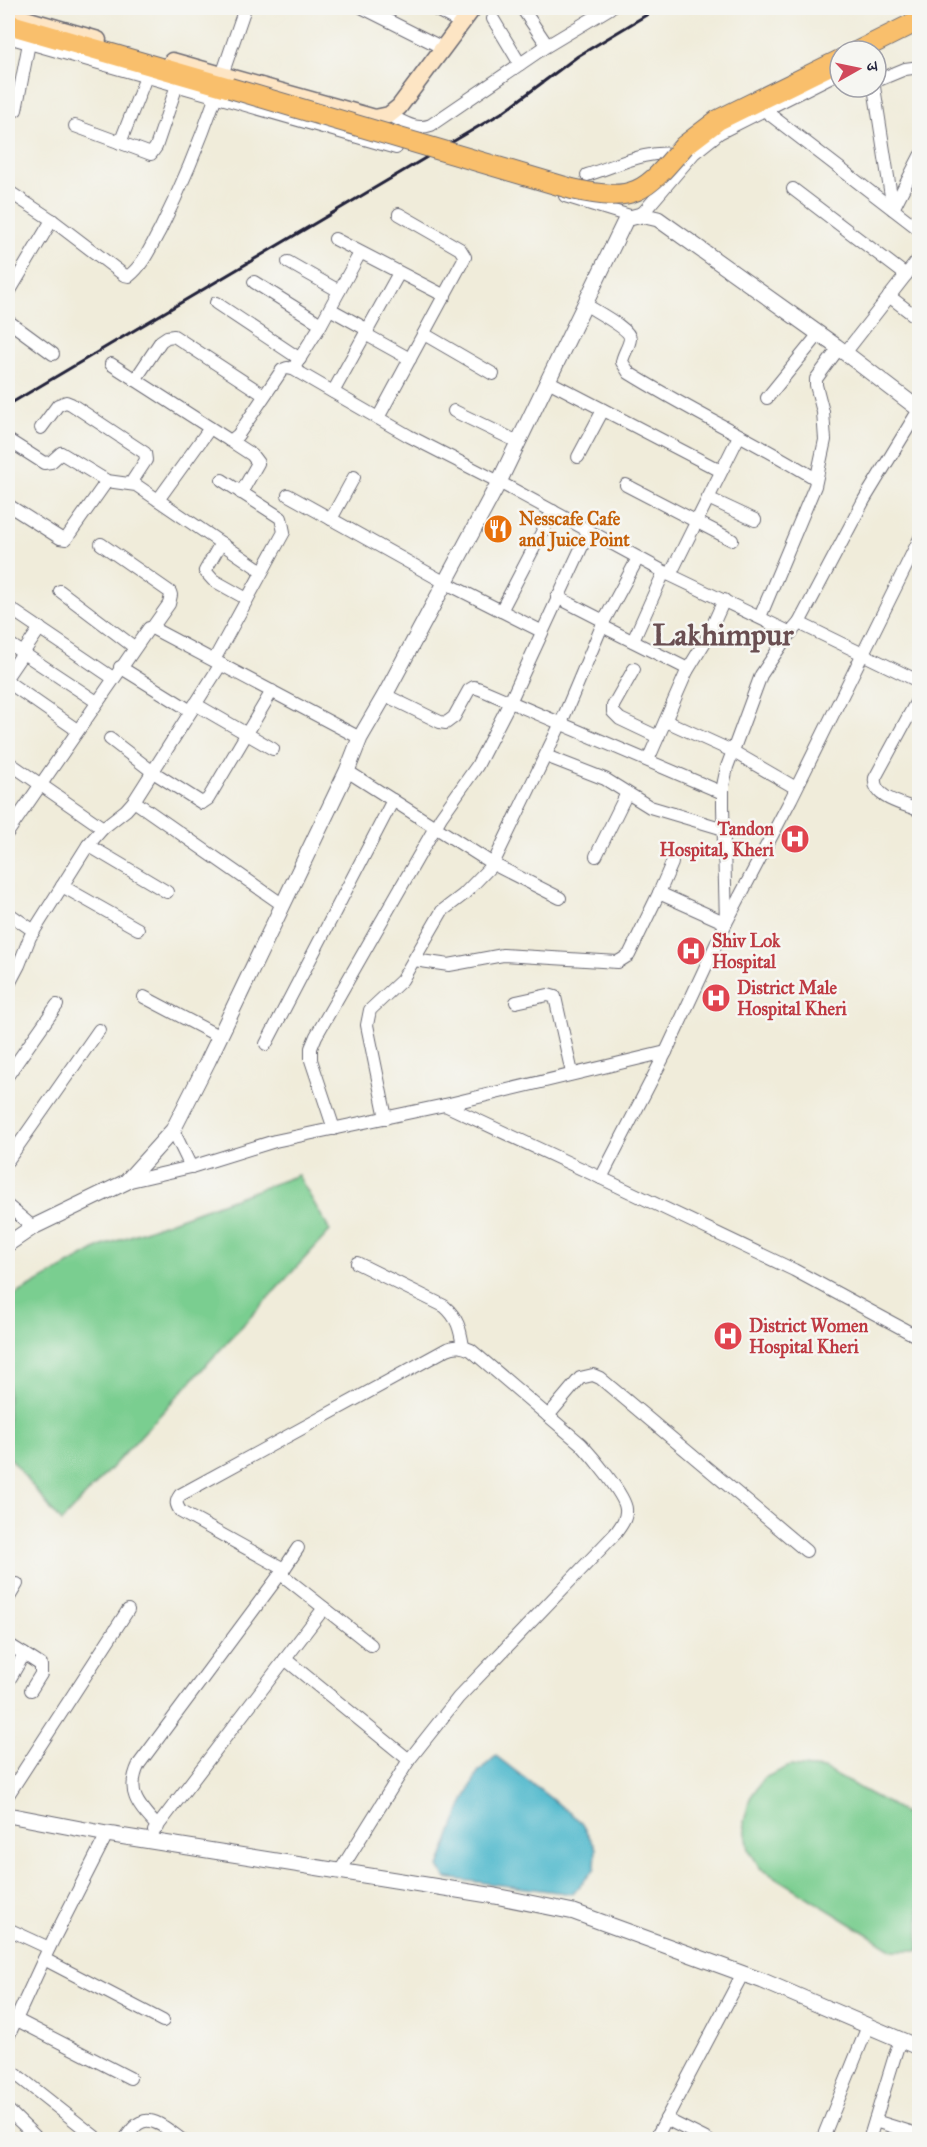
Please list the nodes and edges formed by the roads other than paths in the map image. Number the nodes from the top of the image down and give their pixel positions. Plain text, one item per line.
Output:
1 (245, 8) edge
2 (363, 8) edge
3 (433, 8) edge
4 (473, 8) edge
5 (522, 8) edge
6 (610, 8) edge
7 (8, 14) edge
8 (493, 18) dead end
9 (920, 20) edge
10 (461, 23) junction
11 (8, 24) edge
12 (8, 37) edge
13 (884, 39) edge
14 (29, 43) junction
15 (548, 45) junction
16 (443, 48) junction
17 (520, 63) junction
18 (828, 66) edge
19 (920, 68) edge
20 (222, 75) junction
21 (146, 76) junction
22 (888, 76) edge
23 (828, 78) edge
24 (177, 85) junction
25 (216, 96) junction
26 (876, 99) edge
27 (16, 110) dead end
28 (764, 110) junction
29 (389, 115) junction
30 (75, 126) dead end
31 (120, 143) junction
32 (396, 148) dead end
33 (686, 152) junction
34 (920, 156) edge
35 (587, 175) dead end
36 (793, 189) dead end
37 (8, 191) edge
38 (555, 193) dead end
39 (893, 209) junction
40 (399, 214) dead end
41 (637, 216) junction
42 (52, 220) junction
43 (920, 230) edge
44 (335, 239) dead end
45 (360, 253) junction
46 (920, 257) edge
47 (288, 262) dead end
48 (399, 273) junction
49 (906, 275) junction
50 (254, 282) dead end
51 (8, 291) edge
52 (339, 291) junction
53 (445, 296) junction
54 (889, 296) junction
55 (216, 303) dead end
56 (585, 304) junction
57 (330, 309) junction
58 (920, 320) edge
59 (8, 321) edge
60 (321, 324) junction
61 (366, 332) junction
62 (424, 334) junction
63 (819, 334) junction
64 (842, 351) junction
65 (53, 354) dead end
66 (410, 359) junction
67 (111, 364) dead end
68 (297, 364) junction
69 (493, 374) dead end
70 (135, 380) junction
71 (548, 381) junction
72 (333, 392) junction
73 (264, 395) junction
74 (766, 398) dead end
75 (919, 409) edge
76 (603, 410) junction
77 (454, 411) dead end
78 (378, 418) junction
79 (41, 428) dead end
80 (210, 428) junction
81 (740, 436) junction
82 (8, 440) edge
83 (229, 440) junction
84 (518, 442) junction
85 (578, 457) dead end
86 (721, 471) junction
87 (354, 477) dead end
88 (816, 479) junction
89 (222, 480) dead end
90 (107, 481) junction
91 (499, 482) junction
92 (131, 483) junction
93 (626, 485) dead end
94 (241, 493) junction
95 (288, 495) dead end
96 (708, 498) junction
97 (158, 500) junction
98 (8, 505) edge
99 (553, 511) junction
100 (331, 519) junction
101 (755, 520) dead end
102 (696, 521) junction
103 (589, 531) junction
104 (920, 538) edge
105 (732, 540) dead end
106 (221, 543) junction
107 (101, 544) dead end
108 (638, 558) junction
109 (262, 571) junction
110 (667, 574) junction
111 (444, 582) junction
112 (60, 591) dead end
113 (558, 597) junction
114 (247, 599) junction
115 (724, 600) junction
116 (8, 607) edge
117 (501, 611) junction
118 (760, 617) junction
119 (603, 623) junction
120 (40, 628) junction
121 (152, 628) junction
122 (795, 628) junction
123 (541, 631) junction
124 (633, 641) junction
125 (8, 643) edge
126 (134, 648) junction
127 (23, 653) junction
128 (862, 655) junction
129 (217, 662) junction
130 (634, 669) dead end
131 (687, 671) junction
132 (117, 673) junction
133 (8, 675) edge
134 (8, 682) edge
135 (920, 682) edge
136 (272, 691) junction
137 (385, 695) junction
138 (920, 695) edge
139 (97, 702) junction
140 (510, 702) junction
141 (194, 707) junction
142 (666, 721) junction
143 (561, 723) junction
144 (77, 730) junction
145 (246, 733) junction
146 (658, 737) junction
147 (360, 738) junction
148 (110, 739) dead end
149 (273, 749) dead end
150 (732, 751) junction
151 (546, 756) junction
152 (648, 760) junction
153 (8, 762) edge
154 (347, 771) junction
155 (153, 772) junction
156 (40, 784) junction
157 (796, 788) junction
158 (723, 792) junction
159 (627, 793) junction
160 (393, 800) junction
161 (134, 801) junction
162 (918, 810) edge
163 (435, 827) junction
164 (103, 828) junction
165 (724, 830) junction
166 (8, 832) edge
167 (88, 845) junction
168 (596, 856) dead end
169 (672, 863) dead end
170 (493, 864) junction
171 (62, 886) junction
172 (168, 892) dead end
173 (659, 893) junction
174 (560, 898) dead end
175 (283, 905) junction
176 (8, 913) edge
177 (726, 923) junction
178 (138, 929) dead end
179 (34, 931) junction
180 (414, 960) junction
181 (11, 972) edge
182 (8, 986) edge
183 (144, 997) dead end
184 (516, 1002) dead end
185 (57, 1005) dead end
186 (99, 1029) dead end
187 (220, 1037) junction
188 (266, 1044) dead end
189 (666, 1052) junction
190 (572, 1074) junction
191 (8, 1075) edge
192 (445, 1105) junction
193 (386, 1118) junction
194 (334, 1129) junction
195 (173, 1130) junction
196 (8, 1160) edge
197 (191, 1167) junction
198 (601, 1178) junction
199 (126, 1182) junction
200 (8, 1206) edge
201 (33, 1227) junction
202 (8, 1244) edge
203 (357, 1263) dead end
204 (920, 1338) edge
205 (463, 1346) junction
206 (548, 1416) junction
207 (298, 1548) dead end
208 (806, 1551) dead end
209 (283, 1572) junction
210 (17, 1584) dead end
211 (8, 1599) edge
212 (324, 1608) junction
213 (128, 1610) dead end
214 (8, 1644) edge
215 (371, 1645) dead end
216 (24, 1654) junction
217 (285, 1659) junction
218 (8, 1682) edge
219 (31, 1690) dead end
220 (408, 1760) junction
221 (8, 1795) edge
222 (8, 1815) edge
223 (158, 1827) junction
224 (108, 1834) junction
225 (147, 1841) junction
226 (340, 1871) junction
227 (8, 1929) edge
228 (47, 1953) junction
229 (743, 1973) junction
230 (163, 2021) dead end
231 (868, 2026) junction
232 (10, 2028) edge
233 (900, 2039) junction
234 (920, 2048) edge
235 (8, 2068) edge
236 (130, 2078) dead end
237 (8, 2110) edge
238 (666, 2119) junction
239 (875, 2121) junction
240 (920, 2135) edge
241 (39, 2139) edge
242 (99, 2139) edge
243 (124, 2139) edge
244 (182, 2139) edge
245 (655, 2139) edge
246 (708, 2139) edge
247 (822, 2139) edge
248 (869, 2139) edge

1 - 20 street
2 - 16 street
3 - 10 street
4 - 10 main road
5 - 15 street
6 - 15 street
7 - 20 main road
8 - 17 street
9 - 13 main road
10 - 16 main road
11 - 33 main road, bridge
12 - 14 street
14 - 21 street
14 - 27 street
15 - 17 street
16 - 29 main road
17 - 29 street
18 - 33 main road
19 - 22 street
20 - 29 main road
21 - 24 street
21 - 31 street
23 - 28 street
24 - 25 street
24 - 31 street
25 - 32 street
25 - 42 street
26 - 39 street
28 - 33 street
28 - 39 street
30 - 31 street
33 - 35 street
33 - 41 street
34 - 39 street
36 - 49 street
37 - 42 street
38 - 41 street
39 - 43 street
40 - 53 street
41 - 56 street
41 - 63 street
42 - 51 street
44 - 45 street
45 - 48 street
45 - 52 street
46 - 49 street
47 - 52 street
48 - 53 street
48 - 61 street
49 - 54 street
50 - 60 street
52 - 57 street
53 - 62 street
54 - 58 street
54 - 64 street
55 - 68 street
56 - 71 street
56 - 81 street
57 - 60 street
57 - 61 street
59 - 65 street
60 - 68 street
61 - 66 street
61 - 72 street
62 - 66 street
62 - 69 street
63 - 64 street
63 - 74 street
64 - 75 street
64 - 88 street
66 - 78 street
67 - 70 street
68 - 72 street
68 - 73 street
70 - 73 street
70 - 80 street
71 - 76 street
71 - 84 street
72 - 78 street
73 - 83 street
75 - 122 street
76 - 85 street
76 - 86 street
77 - 84 street
78 - 91 street
79 - 92 street
80 - 83 street
80 - 97 street
81 - 86 street
81 - 88 street
82 - 90 street
83 - 94 street
84 - 91 street
86 - 96 street
87 - 100 street
88 - 118 street
89 - 94 street
90 - 92 street
90 - 98 street
91 - 99 street
91 - 111 street
92 - 97 street
93 - 102 street
94 - 109 street
95 - 100 street
96 - 101 street
96 - 102 street
97 - 106 street
99 - 103 street
99 - 117 street
100 - 111 street
102 - 105 street
102 - 110 street
103 - 108 street
103 - 113 street
104 - 128 street
106 - 109 street
106 - 114 street
107 - 121 street
108 - 110 street
108 - 119 street
109 - 114 street
110 - 115 street
110 - 124 street
111 - 117 street
111 - 137 street
112 - 126 street
113 - 119 street
113 - 123 street
114 - 129 street
115 - 118 street
115 - 131 street
116 - 120 street
117 - 123 street
118 - 122 street
119 - 124 street
119 - 143 street
120 - 127 street
120 - 132 street
121 - 126 street
121 - 129 street
122 - 128 street
122 - 150 street
123 - 140 street
124 - 131 street
125 - 127 street
126 - 132 street
127 - 133 street
127 - 139 street
128 - 135 street
128 - 157 street
129 - 136 street
129 - 141 street
130 - 146 street
131 - 142 street
132 - 139 street
132 - 141 street
134 - 144 street
136 - 145 street
136 - 147 street
137 - 140 street
137 - 147 street
138 - 162 street
139 - 144 street
140 - 143 street
140 - 163 street
141 - 145 street
141 - 155 street
142 - 146 street
142 - 150 street
143 - 151 street
143 - 152 street
144 - 156 street
145 - 149 street
145 - 155 street
146 - 152 street
147 - 154 street
148 - 155 street
150 - 157 street
150 - 158 street
151 - 159 street
151 - 170 street
152 - 158 street
153 - 156 street
154 - 160 street
154 - 175 street
155 - 161 street
156 - 164 street
156 - 166 street
157 - 177 street
158 - 165 street
159 - 165 street
159 - 168 street
160 - 163 street
160 - 188 street
161 - 164 street
161 - 175 street
163 - 170 street
163 - 194 street
164 - 167 street
165 - 177 street
167 - 171 street
167 - 172 street
169 - 173 street
170 - 174 street
170 - 180 street
171 - 178 street
171 - 179 street
173 - 177 street
173 - 180 street
175 - 187 street
176 - 179 street
177 - 189 street
179 - 181 street
180 - 193 street
181 - 182 street
183 - 187 street
184 - 190 street
185 - 191 street
186 - 196 street
187 - 195 street
189 - 190 street
189 - 198 street
190 - 192 street
192 - 193 street
192 - 198 street
193 - 194 street
194 - 197 street
195 - 197 street
195 - 199 street
197 - 199 street
198 - 204 street
199 - 201 street
200 - 201 street
201 - 202 street
203 - 205 street
205 - 206 street
205 - 209 street
206 - 208 street
206 - 220 street
207 - 209 street
209 - 212 street
209 - 223 street
210 - 211 street
212 - 215 street
212 - 217 street
213 - 221 street
214 - 216 street
216 - 218 street
216 - 219 street
217 - 220 street
217 - 223 street
220 - 226 street
222 - 224 street
223 - 225 street
224 - 225 street
224 - 228 street
225 - 226 street
226 - 229 street
227 - 228 street
228 - 230 street
228 - 232 street
229 - 231 street
229 - 238 street
231 - 233 street
231 - 247 street
232 - 236 street
233 - 234 street
233 - 239 street
235 - 242 street
237 - 241 street
238 - 245 street
238 - 246 street
239 - 240 street
239 - 248 street
243 - 244 street

